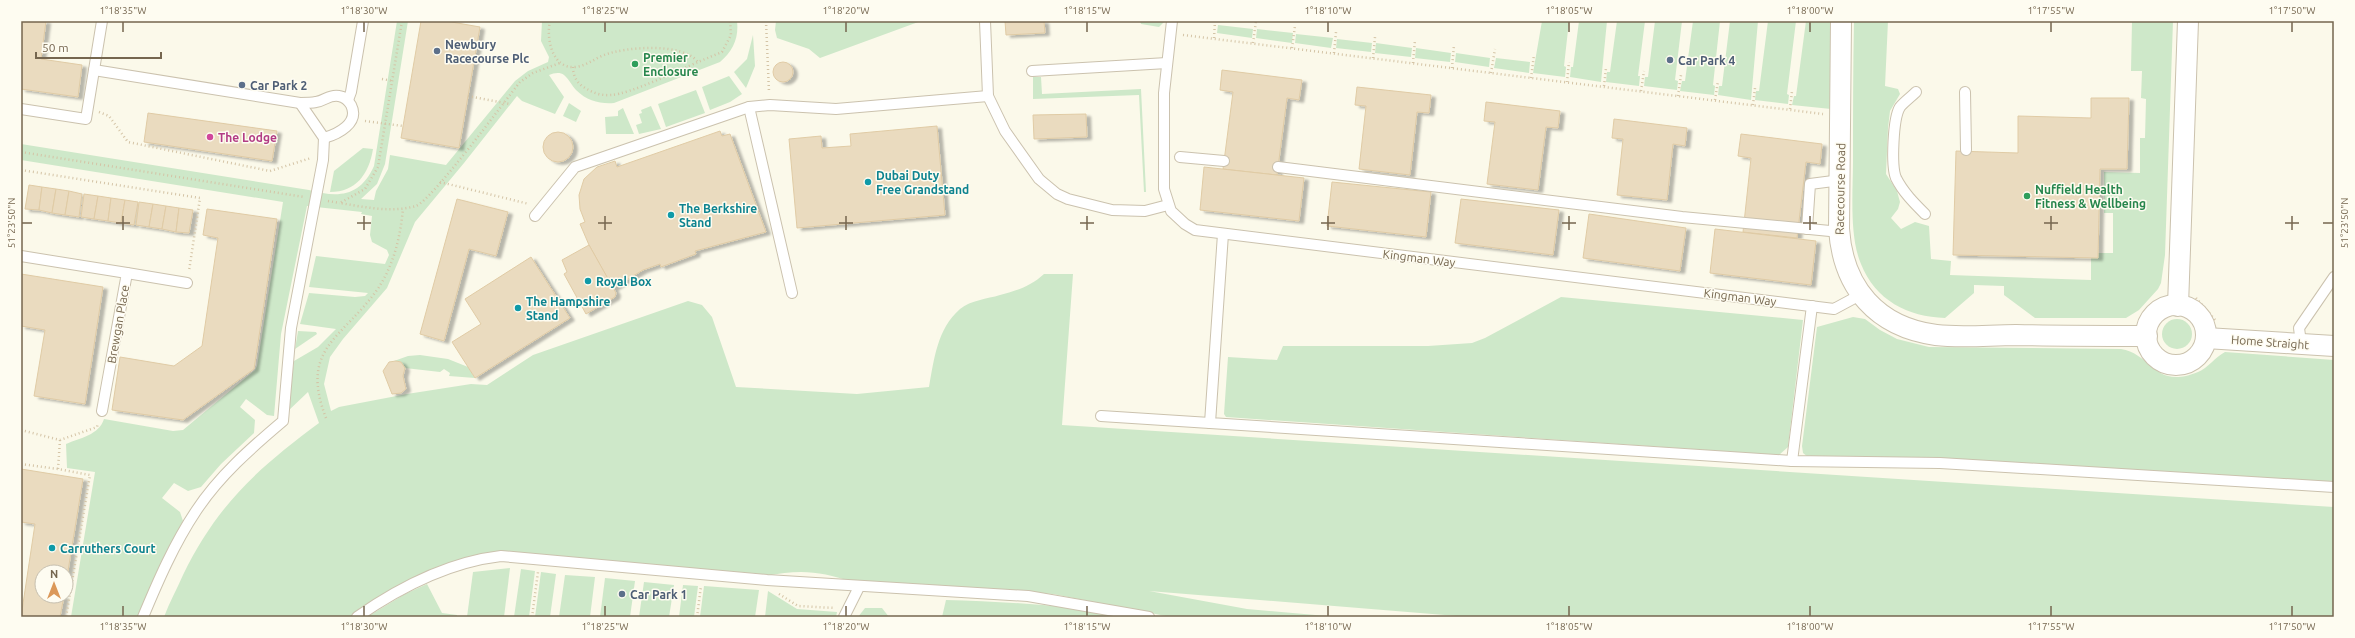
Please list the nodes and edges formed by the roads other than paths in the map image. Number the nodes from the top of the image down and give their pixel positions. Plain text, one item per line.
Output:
1 (102, 21) edge
2 (363, 21) edge
3 (985, 21) edge
4 (1172, 21) edge
5 (1841, 21) edge
6 (2188, 21) edge
7 (1167, 63) junction
8 (94, 70) junction
9 (1032, 71) dead end
10 (1916, 92) dead end
11 (1965, 92) dead end
12 (988, 96) junction
13 (348, 100) junction
14 (300, 103) junction
15 (750, 107) junction
16 (21, 109) edge
17 (324, 138) junction
18 (1966, 150) dead end
19 (1180, 158) dead end
20 (1224, 161) dead end
21 (1278, 167) dead end
22 (1841, 180) junction
23 (1168, 205) junction
24 (1925, 214) dead end
25 (535, 216) dead end
26 (1807, 229) junction
27 (1839, 229) junction
28 (1223, 234) junction
29 (21, 256) edge
30 (127, 273) junction
31 (2334, 277) edge
32 (187, 283) road end
33 (792, 293) dead end
34 (1860, 295) junction
35 (2186, 301) junction
36 (1812, 306) junction
37 (2213, 331) junction
38 (2146, 336) junction
39 (2302, 343) junction
40 (2334, 346) edge
41 (102, 411) road end
42 (1101, 416) dead end
43 (1210, 423) junction
44 (1792, 461) junction
45 (2334, 487) edge
46 (859, 587) junction
47 (846, 613) edge
48 (143, 617) edge
49 (357, 617) edge
50 (1149, 617) edge

1 - 8 lane
2 - 13 lane
3 - 12 lane
4 - 7 lane, Kingman Way
5 - 22 street, Racecourse Road
6 - 35 street
7 - 9 lane
7 - 23 lane, Kingman Way
8 - 14 lane
8 - 16 lane
10 - 24 lane
11 - 18 lane
12 - 15 lane
12 - 23 lane
13 - 14 lane
13 - 17 lane
14 - 17 lane
15 - 25 lane
15 - 33 lane
17 - 48 lane
19 - 20 lane
21 - 26 lane
22 - 26 lane
22 - 27 street, Racecourse Road
23 - 28 lane, Kingman Way
26 - 27 lane
27 - 34 street, Racecourse Road
28 - 36 lane, Kingman Way
28 - 43 lane
29 - 30 lane, Brewgan Place
30 - 32 lane
30 - 41 lane, Brewgan Place
31 - 39 lane
34 - 36 lane, Kingman Way
34 - 38 street, Racecourse Road
35 - 37 street
35 - 38 street
36 - 44 lane
37 - 38 street
37 - 39 street, Home Straight
39 - 40 street, Home Straight
42 - 43 lane
43 - 44 lane
44 - 45 lane
46 - 47 lane
46 - 49 lane
46 - 50 lane

